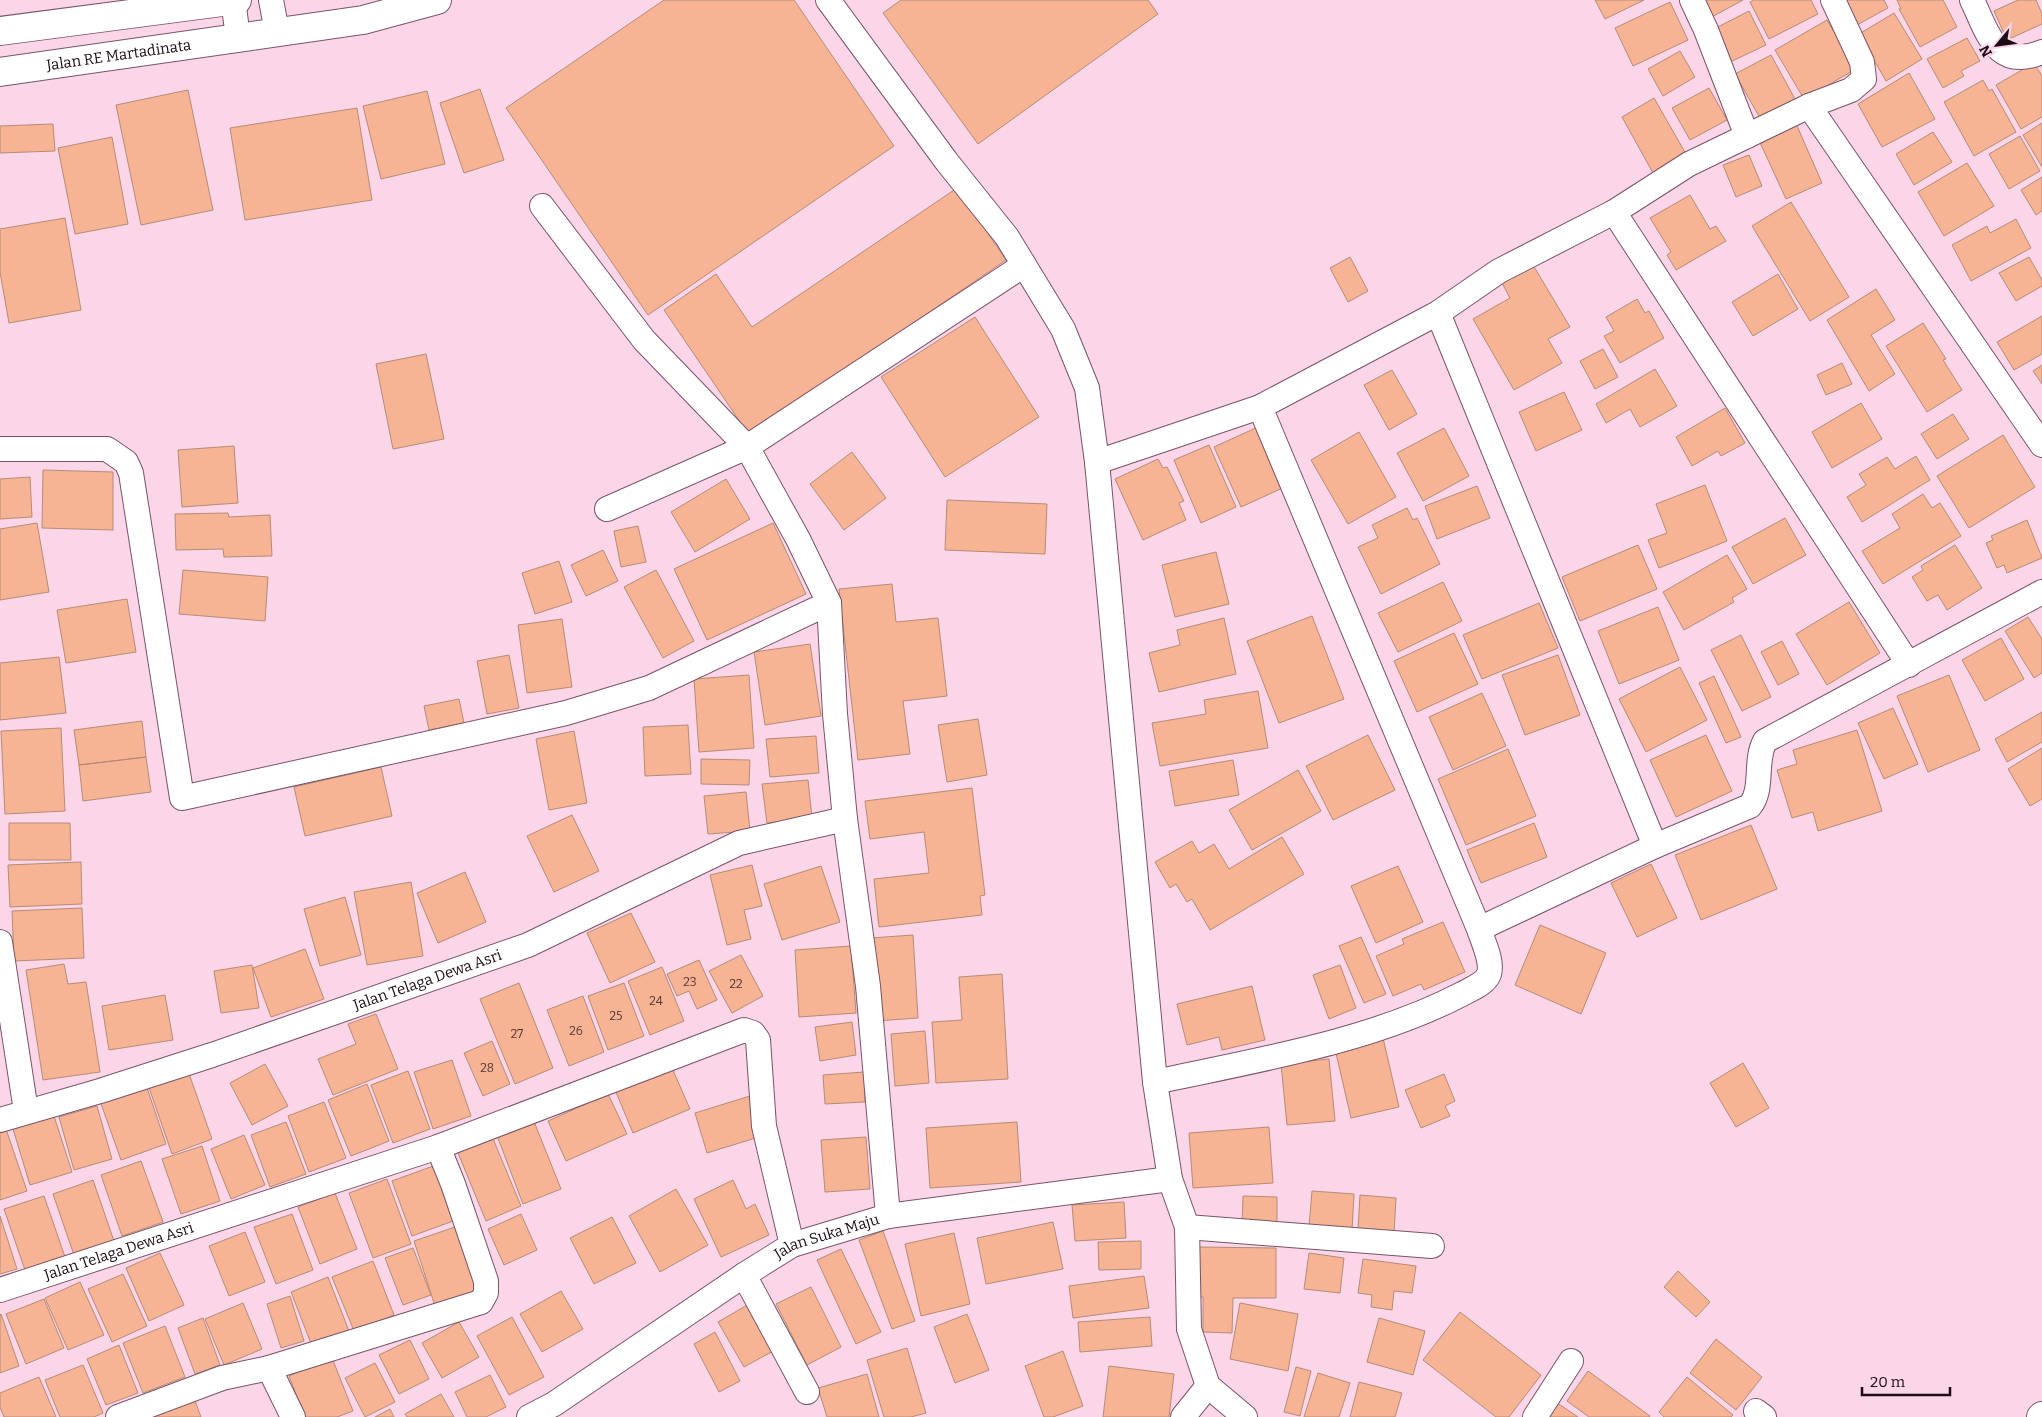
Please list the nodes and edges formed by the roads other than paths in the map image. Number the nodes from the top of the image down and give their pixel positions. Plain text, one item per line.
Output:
1 (235, 0) edge
2 (271, 0) edge
3 (437, 0) edge
4 (828, 0) edge
5 (1692, 0) edge
6 (1833, 0) edge
7 (1972, 0) edge
8 (0, 31) edge
9 (277, 32) junction
10 (238, 37) junction
11 (2040, 57) edge
12 (0, 72) edge
13 (1810, 106) junction
14 (1747, 136) junction
15 (542, 206) dead end
16 (1614, 212) junction
17 (1024, 266) junction
18 (1438, 313) junction
19 (1260, 407) junction
20 (2042, 445) edge
21 (747, 447) junction
22 (0, 449) edge
23 (1097, 462) junction
24 (607, 509) dead end
25 (2042, 592) edge
26 (829, 603) junction
27 (1909, 665) junction
28 (845, 819) junction
29 (1656, 846) junction
30 (1479, 929) junction
31 (0, 942) edge
32 (1155, 1082) junction
33 (26, 1111) junction
34 (0, 1120) edge
35 (438, 1148) junction
36 (1170, 1179) junction
37 (888, 1216) junction
38 (1187, 1227) junction
39 (792, 1245) junction
40 (1432, 1246) dead end
41 (744, 1275) junction
42 (0, 1290) edge
43 (1571, 1362) dead end
44 (269, 1368) junction
45 (1208, 1386) junction
46 (807, 1392) dead end
47 (123, 1416) edge
48 (293, 1417) edge
49 (530, 1417) edge
50 (1183, 1417) edge
51 (1245, 1417) edge
52 (1535, 1417) edge

1 - 8 highway
1 - 10 street
2 - 9 street
3 - 9 highway, Jalan RE Martadinata
4 - 17 street
5 - 14 street
6 - 13 street
7 - 11 street
9 - 10 highway, Jalan RE Martadinata
10 - 12 highway, Jalan RE Martadinata
13 - 14 street
13 - 20 street
14 - 16 street
15 - 21 street
16 - 18 street
16 - 27 street
17 - 21 street
17 - 23 street
18 - 19 street
18 - 29 street
19 - 23 street
19 - 30 street
21 - 24 street
21 - 26 street
22 - 26 street
23 - 32 street
25 - 27 street
26 - 28 street
27 - 29 street
28 - 33 street, Jalan Telaga Dewa Asri
28 - 37 street
29 - 30 street
30 - 32 street
31 - 33 street
32 - 36 street
33 - 34 street, Jalan Telaga Dewa Asri
35 - 39 street, Jalan Telaga Dewa Asri
35 - 42 street, Jalan Telaga Dewa Asri
35 - 44 street
36 - 37 street, Jalan Suka Maju
36 - 38 street
37 - 39 street, Jalan Suka Maju
38 - 40 street
38 - 45 street
39 - 41 street, Jalan Suka Maju
41 - 46 street
41 - 49 street, Jalan Suka Maju
43 - 52 street
44 - 47 street
44 - 48 street
45 - 50 street
45 - 51 street

